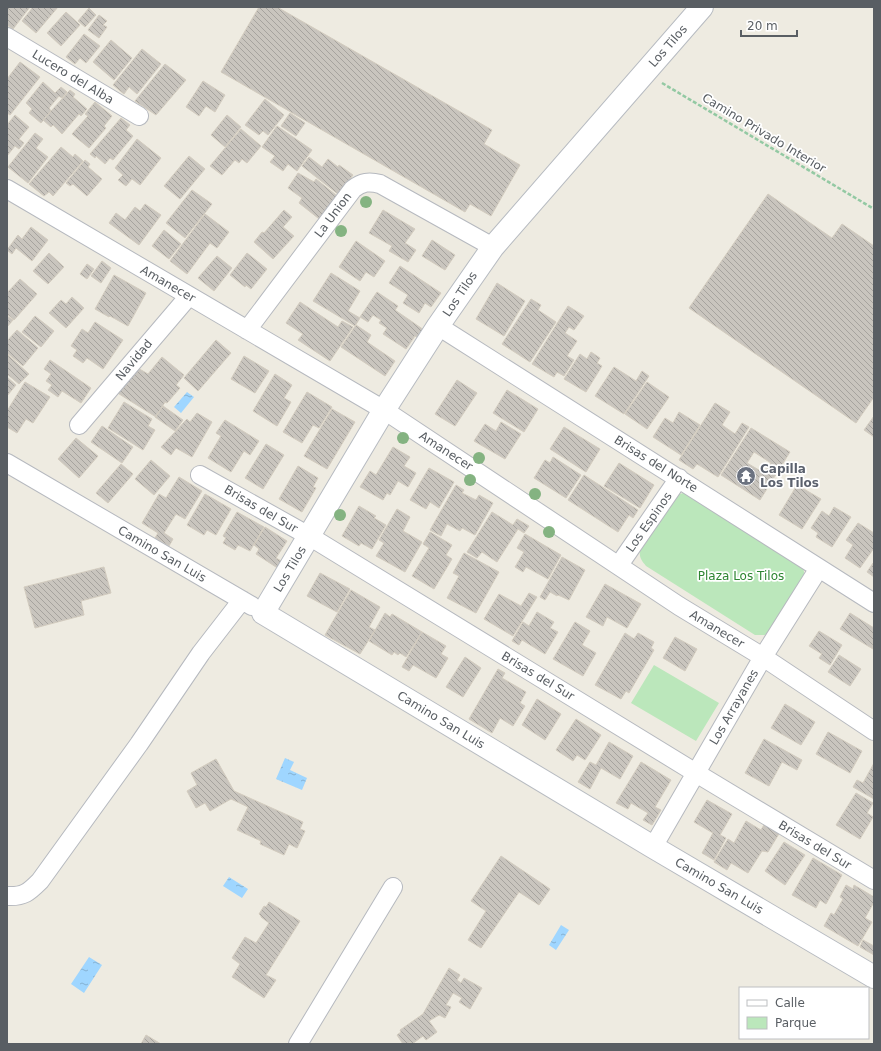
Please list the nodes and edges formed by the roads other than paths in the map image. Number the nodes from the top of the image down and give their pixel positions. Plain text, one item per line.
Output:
1 (702, 7) edge
2 (8, 40) edge
3 (139, 116) dead end
4 (7, 189) edge
5 (493, 246) junction
6 (189, 296) junction
7 (438, 326) junction
8 (247, 330) junction
9 (384, 410) junction
10 (79, 425) dead end
11 (7, 463) edge
12 (200, 475) dead end
13 (679, 478) junction
14 (309, 536) junction
15 (619, 565) junction
16 (819, 568) junction
17 (242, 600) junction
18 (874, 603) edge
19 (263, 613) junction
20 (763, 657) junction
21 (874, 731) edge
22 (696, 773) junction
23 (653, 847) junction
24 (874, 880) edge
25 (393, 887) dead end
26 (7, 896) edge
27 (874, 977) edge
28 (302, 1043) edge

1 - 5 street, Los Tilos
2 - 3 street, Lucero del Alba
4 - 6 street, Amanecer
5 - 7 street, Los Tilos
5 - 8 street, La Union
6 - 8 street, Amanecer
6 - 10 street, Navidad
7 - 9 street, Los Tilos
7 - 13 street, Brisas del Norte
8 - 9 street, Amanecer
9 - 14 street, Los Tilos
9 - 15 street, Amanecer
11 - 17 street, Camino San Luis
12 - 14 street, Brisas del Sur
13 - 15 street, Los Espinos
13 - 16 street, Brisas del Norte
14 - 19 street, Los Tilos
14 - 22 street, Brisas del Sur
15 - 20 street, Amanecer
16 - 18 street, Brisas del Norte
16 - 20 street, Los Arrayanes
17 - 19 street, Camino San Luis
17 - 26 street
19 - 23 street, Camino San Luis
20 - 21 street, Amanecer
20 - 22 street, Los Arrayanes
22 - 23 street, Los Arrayanes
22 - 24 street, Brisas del Sur
23 - 27 street, Camino San Luis
25 - 28 street

